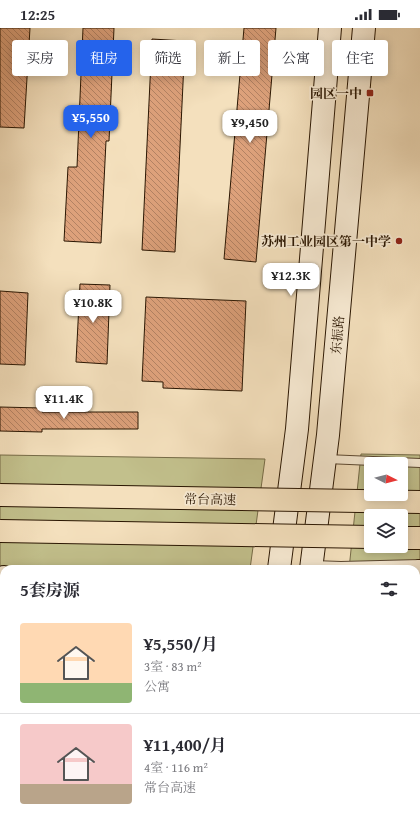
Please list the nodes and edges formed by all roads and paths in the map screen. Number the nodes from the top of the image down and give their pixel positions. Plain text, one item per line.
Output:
1 (330, 28) edge
2 (364, 28) edge
3 (326, 459) junction
4 (420, 463) edge
5 (0, 495) edge
6 (420, 502) edge
7 (0, 532) edge
8 (364, 537) edge
9 (408, 538) edge
10 (420, 538) edge
11 (420, 564) edge
12 (280, 565) edge
13 (312, 565) edge
14 (380, 565) edge

1 - 12 main road
2 - 3 main road, 东振路
3 - 4 lane
3 - 13 main road, 东振路
5 - 6 highway, 常台高速, bridge
7 - 8 highway, bridge
9 - 10 highway
11 - 14 lane

